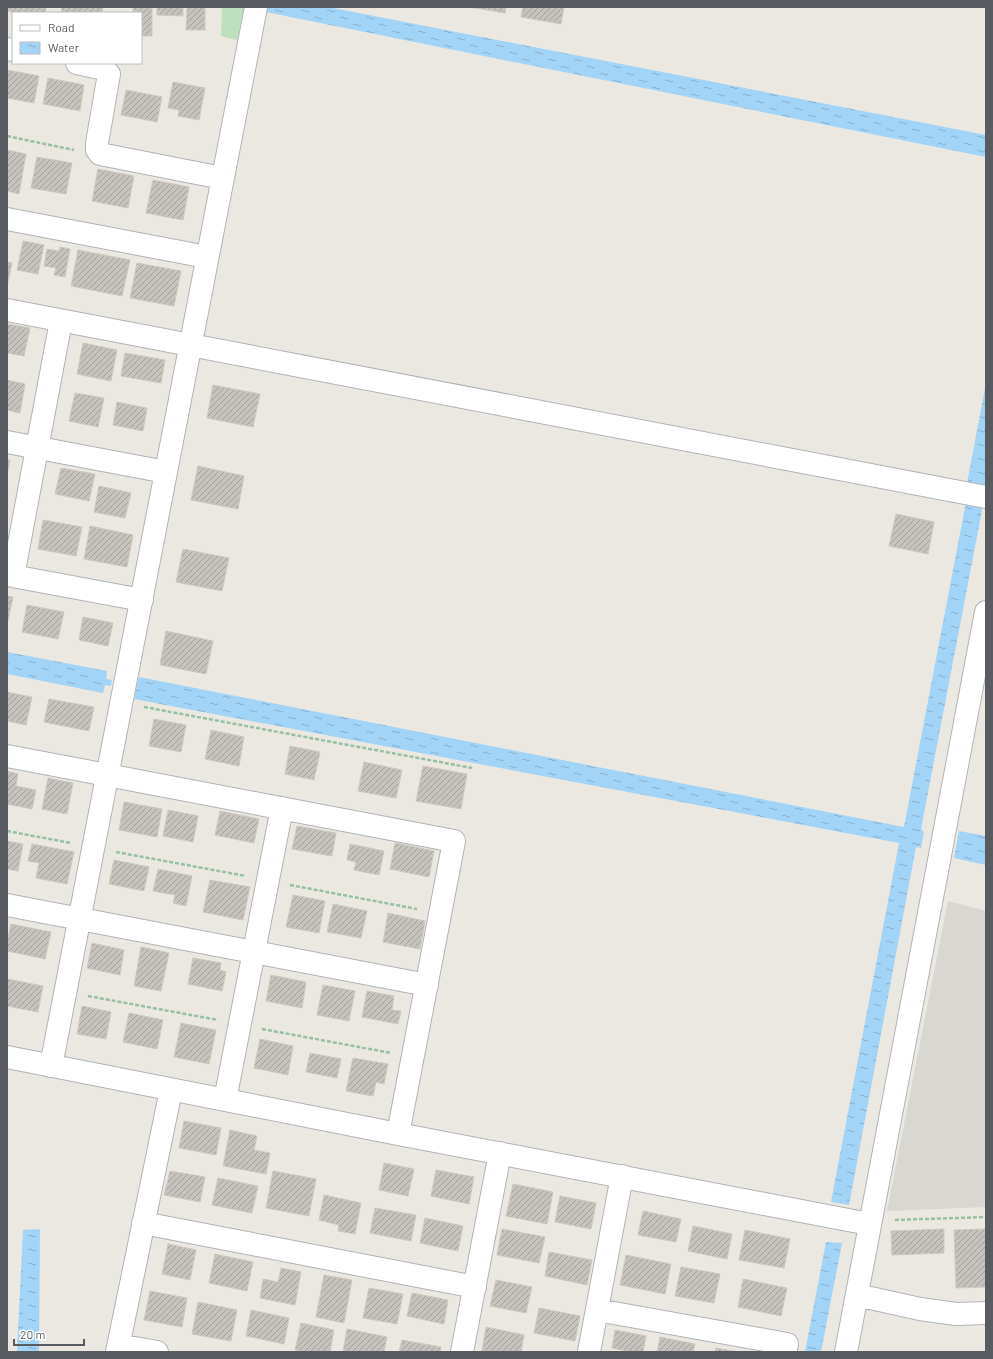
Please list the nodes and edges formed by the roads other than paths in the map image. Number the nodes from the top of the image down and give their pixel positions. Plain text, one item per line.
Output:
1 (256, 7) edge
2 (82, 64) edge
3 (222, 178) junction
4 (7, 219) edge
5 (207, 257) junction
6 (7, 310) edge
7 (61, 320) junction
8 (191, 346) junction
9 (7, 442) edge
10 (37, 448) junction
11 (166, 472) junction
12 (986, 497) edge
13 (10, 576) edge
14 (142, 600) junction
15 (986, 612) edge
16 (7, 756) edge
17 (107, 775) junction
18 (282, 808) junction
19 (7, 905) edge
20 (80, 919) junction
21 (254, 952) junction
22 (427, 985) junction
23 (7, 1057) edge
24 (51, 1066) junction
25 (171, 1090) junction
26 (226, 1100) junction
27 (398, 1134) junction
28 (500, 1153) junction
29 (622, 1176) junction
30 (143, 1223) junction
31 (870, 1224) junction
32 (475, 1287) junction
33 (857, 1295) junction
34 (597, 1310) junction
35 (986, 1313) edge
36 (118, 1348) edge
37 (157, 1352) edge
38 (462, 1352) edge
39 (589, 1352) edge
40 (785, 1352) edge
41 (846, 1352) edge

1 - 3 street
2 - 3 street
3 - 5 street
4 - 5 street
5 - 8 street
6 - 7 street
7 - 8 street
7 - 10 street
8 - 11 street
8 - 12 street
9 - 10 street
10 - 11 street
10 - 13 street
11 - 14 street
13 - 14 street
14 - 17 street
15 - 31 street
16 - 17 street
17 - 18 street
17 - 20 street
18 - 21 street
18 - 22 street
19 - 20 street
20 - 21 street
20 - 24 street
21 - 22 street
21 - 26 street
22 - 27 street
23 - 24 street
24 - 25 street
25 - 26 street
25 - 30 street
26 - 27 street
27 - 28 street
28 - 29 street
28 - 32 street
29 - 31 street
29 - 34 street
30 - 32 street
30 - 36 street
31 - 33 street
32 - 38 street
33 - 35 street
33 - 41 street
34 - 39 street
34 - 40 street
36 - 37 street

